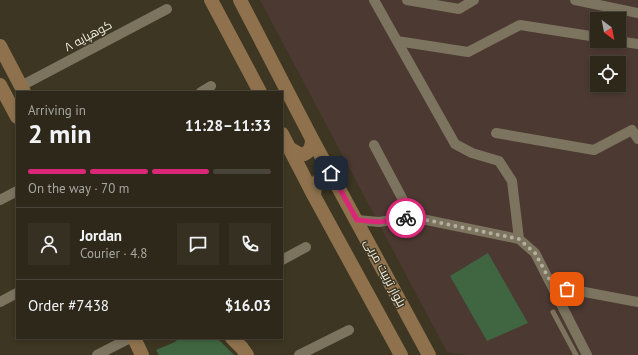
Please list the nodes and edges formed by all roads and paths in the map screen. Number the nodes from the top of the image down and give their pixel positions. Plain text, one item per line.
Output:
1 (212, 0) edge
2 (240, 0) edge
3 (374, 0) edge
4 (407, 0) edge
5 (474, 0) edge
6 (575, 0) edge
7 (167, 9) dead end
8 (638, 12) edge
9 (590, 37) edge
10 (397, 41) junction
11 (626, 42) edge
12 (638, 44) edge
13 (0, 46) edge
14 (211, 86) dead end
15 (22, 89) edge
16 (203, 91) edge
17 (259, 91) edge
18 (2, 92) edge
19 (16, 115) edge
20 (496, 133) dead end
21 (283, 136) edge
22 (312, 139) junction
23 (638, 139) edge
24 (374, 145) dead end
25 (289, 148) junction
26 (337, 184) junction
27 (16, 191) edge
28 (314, 196) junction
29 (0, 200) edge
30 (412, 217) junction
31 (357, 220) junction
32 (519, 239) junction
33 (306, 247) dead end
34 (283, 259) edge
35 (553, 286) junction
36 (16, 294) edge
37 (0, 302) edge
38 (638, 302) edge
39 (553, 312) dead end
40 (349, 330) dead end
41 (128, 339) edge
42 (134, 339) edge
43 (233, 339) edge
44 (97, 355) edge
45 (142, 355) edge
46 (247, 355) edge
47 (299, 355) edge
48 (401, 355) edge
49 (429, 355) edge
50 (576, 355) edge
51 (587, 355) edge

1 - 17 main road
2 - 22 main road, بلوار تربیت مربی
3 - 10 street
4 - 5 street
6 - 8 street
7 - 15 street, کوهپایه ۸
9 - 10 street
10 - 32 street
11 - 12 street
13 - 15 main road
14 - 16 street
18 - 19 main road
20 - 23 street
21 - 25 main road, بلوار تربیت مربی
22 - 25 main road
22 - 26 main road, بلوار تربیت مربی
24 - 30 street
25 - 28 main road, بلوار تربیت مربی
26 - 28 main road
26 - 31 main road, بلوار تربیت مربی
27 - 29 street
28 - 48 main road, بلوار تربیت مربی
30 - 31 street
30 - 32 street
31 - 49 main road, بلوار تربیت مربی
32 - 35 street
33 - 34 street
35 - 38 street
35 - 51 street
36 - 37 street
39 - 50 lane
40 - 47 street
41 - 44 street
42 - 45 main road
43 - 46 main road

